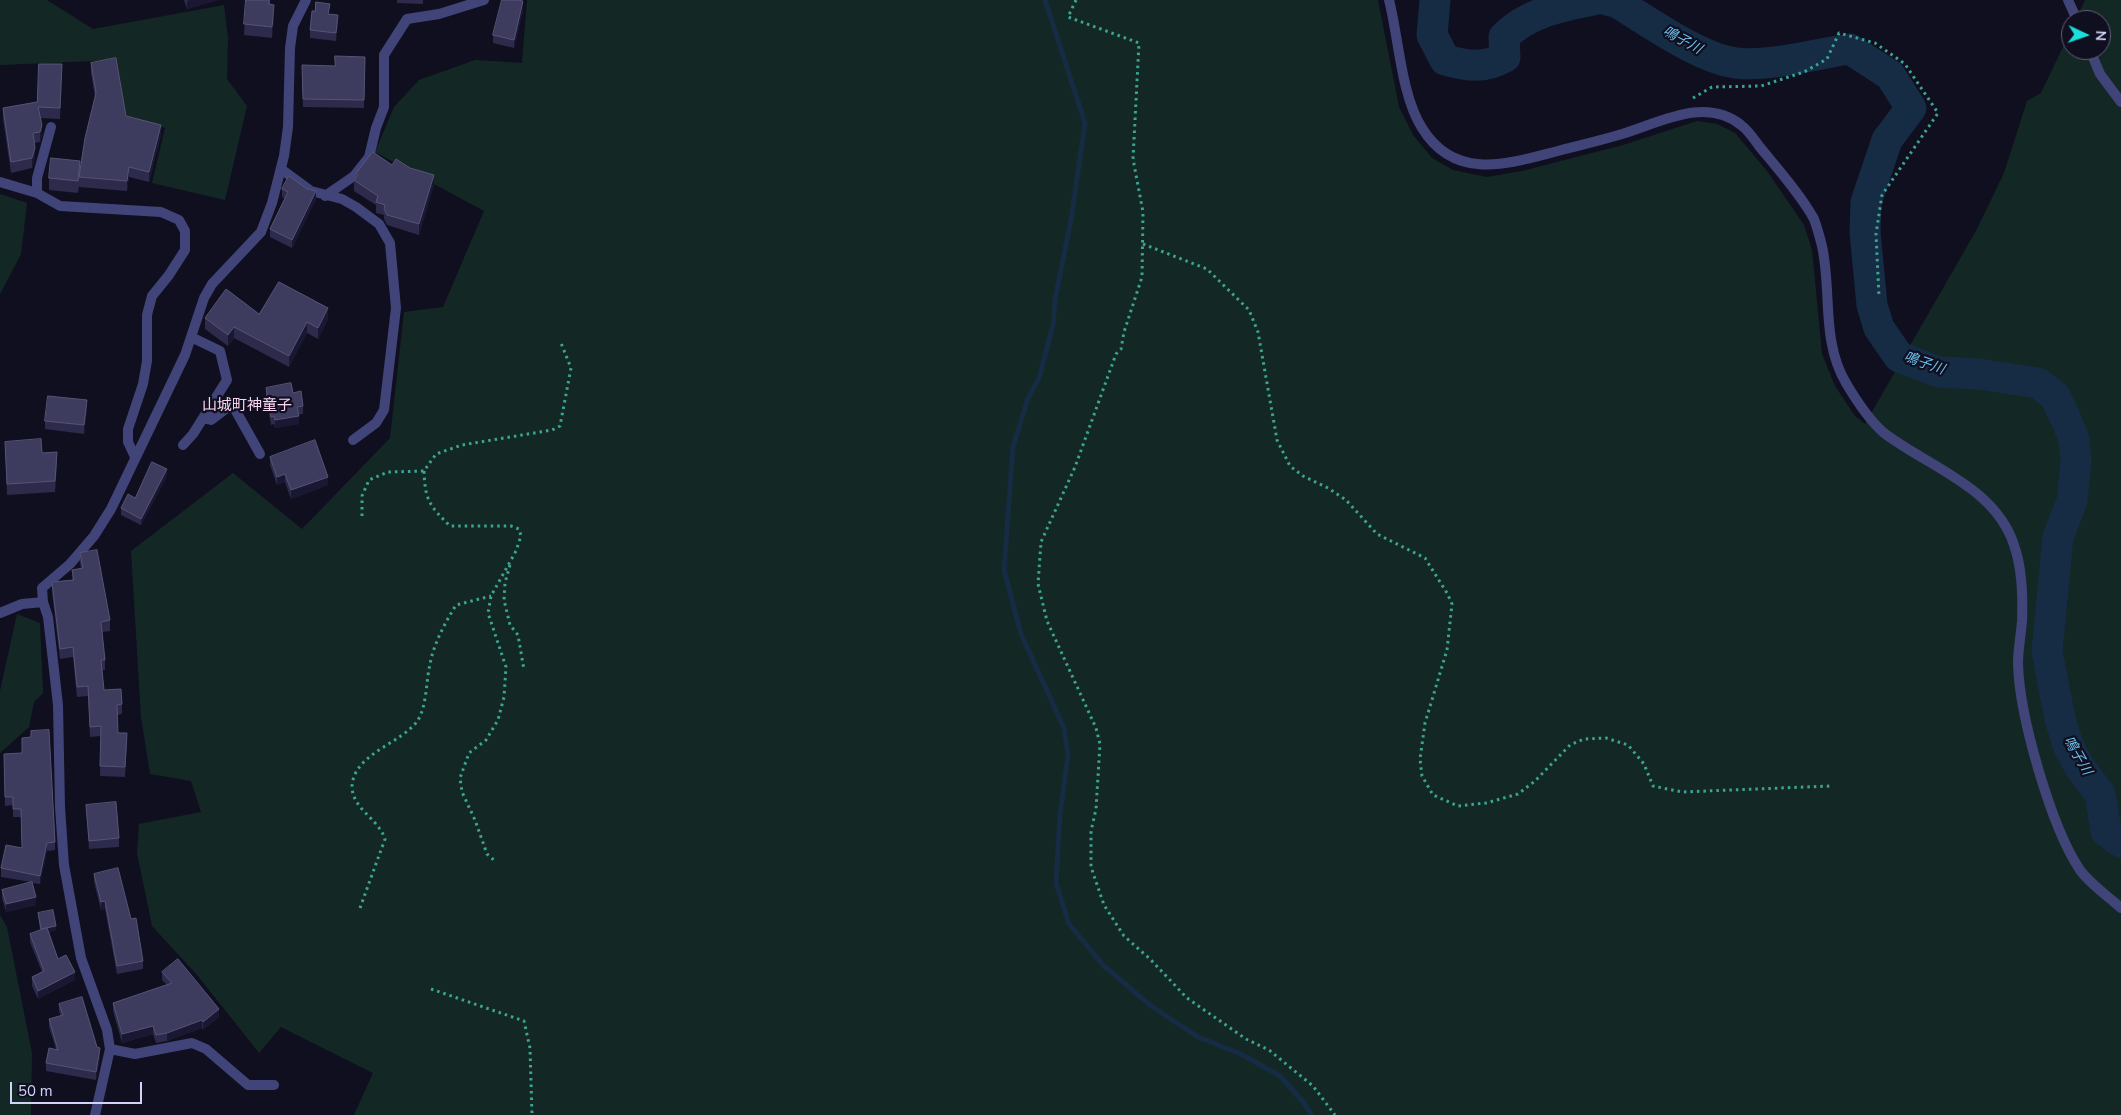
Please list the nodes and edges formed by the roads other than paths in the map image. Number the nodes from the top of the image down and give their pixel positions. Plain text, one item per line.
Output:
1 (306, 0) edge
2 (484, 0) edge
3 (1389, 0) edge
4 (2094, 60) edge
5 (2121, 102) edge
6 (51, 127) dead end
7 (281, 169) junction
8 (0, 182) edge
9 (37, 193) junction
10 (326, 196) junction
11 (192, 337) junction
12 (203, 418) junction
13 (353, 440) dead end
14 (183, 444) dead end
15 (260, 454) dead end
16 (135, 457) junction
17 (43, 602) junction
18 (0, 612) edge
19 (2121, 908) edge
20 (110, 1049) junction
21 (274, 1084) dead end
22 (95, 1115) edge

1 - 7 street
2 - 10 street
3 - 19 street
4 - 5 street
6 - 9 street
7 - 10 street
7 - 11 street
8 - 9 street
9 - 16 street
10 - 13 street
11 - 12 street
11 - 16 street
12 - 14 street
12 - 15 street
16 - 17 street
17 - 18 street
17 - 20 street
20 - 21 street
20 - 22 street

